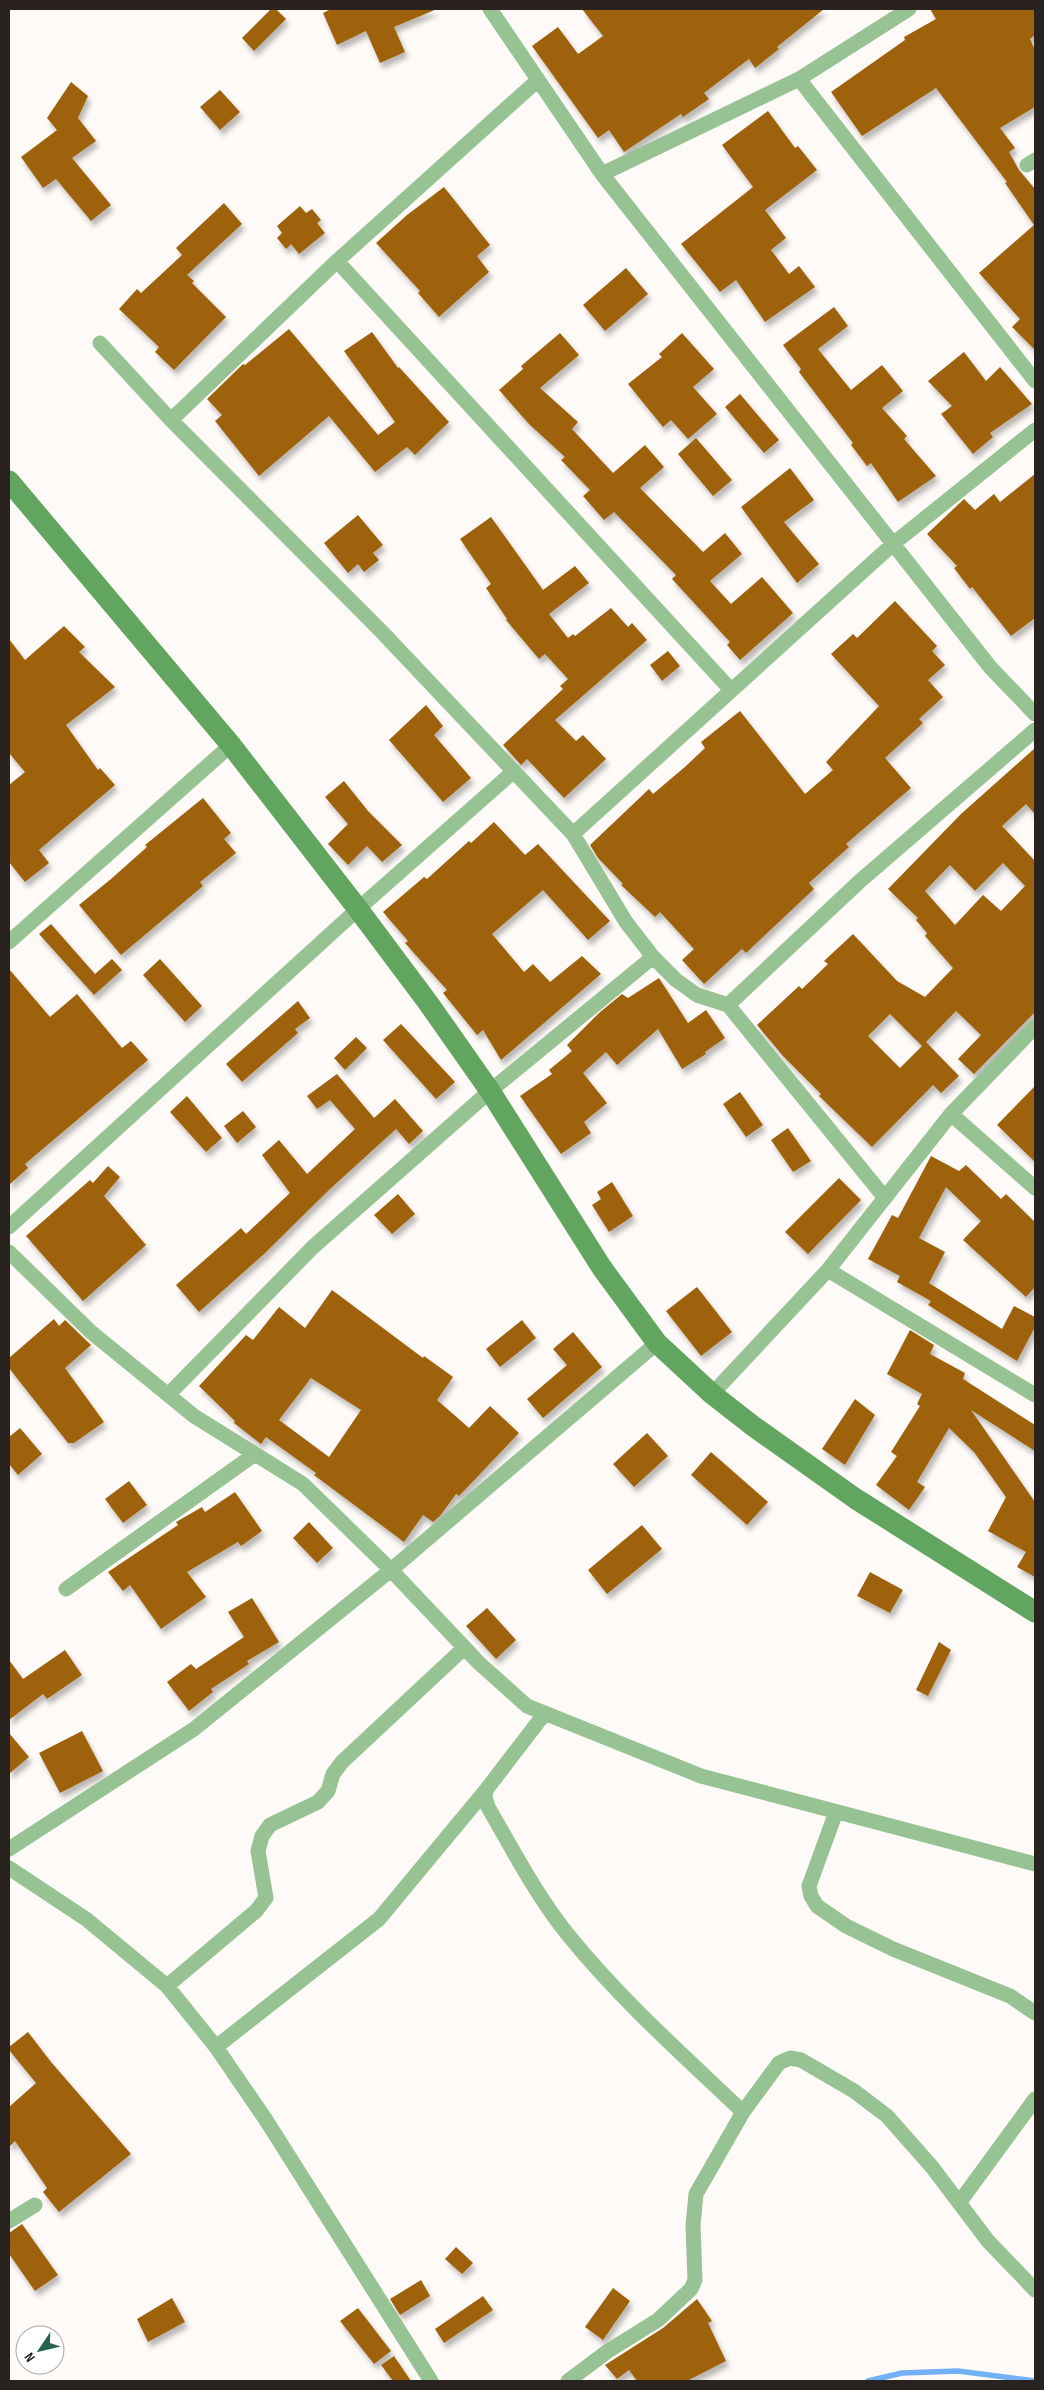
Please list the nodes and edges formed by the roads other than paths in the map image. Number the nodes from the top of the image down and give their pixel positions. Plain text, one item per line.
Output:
1 (490, 9) edge
2 (908, 9) edge
3 (799, 79) junction
4 (538, 80) junction
5 (602, 174) junction
6 (337, 261) junction
7 (100, 343) dead end
8 (1035, 381) edge
9 (171, 420) junction
10 (1035, 430) edge
11 (9, 481) edge
12 (892, 544) junction
13 (731, 690) junction
14 (1035, 714) edge
15 (1035, 730) edge
16 (231, 745) junction
17 (514, 771) junction
18 (573, 834) junction
19 (358, 909) junction
20 (9, 942) edge
21 (653, 957) junction
22 (728, 1005) junction
23 (1035, 1027) edge
24 (490, 1091) junction
25 (951, 1114) junction
26 (1035, 1188) edge
27 (885, 1198) junction
28 (9, 1227) edge
29 (9, 1252) edge
30 (828, 1270) junction
31 (657, 1343) junction
32 (712, 1394) junction
33 (168, 1395) junction
34 (1035, 1395) edge
35 (255, 1454) junction
36 (391, 1570) junction
37 (66, 1589) dead end
38 (1035, 1612) edge
39 (464, 1648) junction
40 (545, 1713) junction
41 (486, 1790) junction
42 (836, 1812) junction
43 (9, 1849) edge
44 (1035, 1864) edge
45 (9, 1868) edge
46 (167, 1986) junction
47 (1035, 2013) edge
48 (216, 2047) junction
49 (1035, 2099) edge
50 (743, 2112) junction
51 (959, 2203) junction
52 (35, 2205) dead end
53 (9, 2221) edge
54 (1035, 2290) edge
55 (432, 2381) edge
56 (568, 2381) edge

1 - 4 street
2 - 3 street
3 - 5 street
3 - 8 street
4 - 5 street
4 - 6 street
5 - 12 street
6 - 9 street
6 - 13 street
7 - 9 street
9 - 17 street
10 - 12 street
11 - 16 street
12 - 13 street
12 - 14 street
13 - 18 street
15 - 22 street
16 - 19 street
16 - 20 street
17 - 18 street
17 - 19 street
18 - 21 street
19 - 24 street
19 - 28 street
21 - 22 street
21 - 24 street
22 - 27 street
23 - 25 street
24 - 31 street
24 - 33 street
25 - 26 street
25 - 27 street
27 - 30 street
29 - 33 street
30 - 32 street
30 - 34 street
31 - 32 street
31 - 36 street
32 - 38 street
33 - 35 street
35 - 36 street
35 - 37 street
36 - 39 street
36 - 43 street
39 - 40 street
39 - 46 street
40 - 41 street
40 - 42 street
41 - 48 street
41 - 50 street
42 - 44 street
42 - 47 street
45 - 46 street
46 - 48 street
48 - 55 street
49 - 51 street
50 - 51 street
50 - 56 street
51 - 54 street
52 - 53 street

